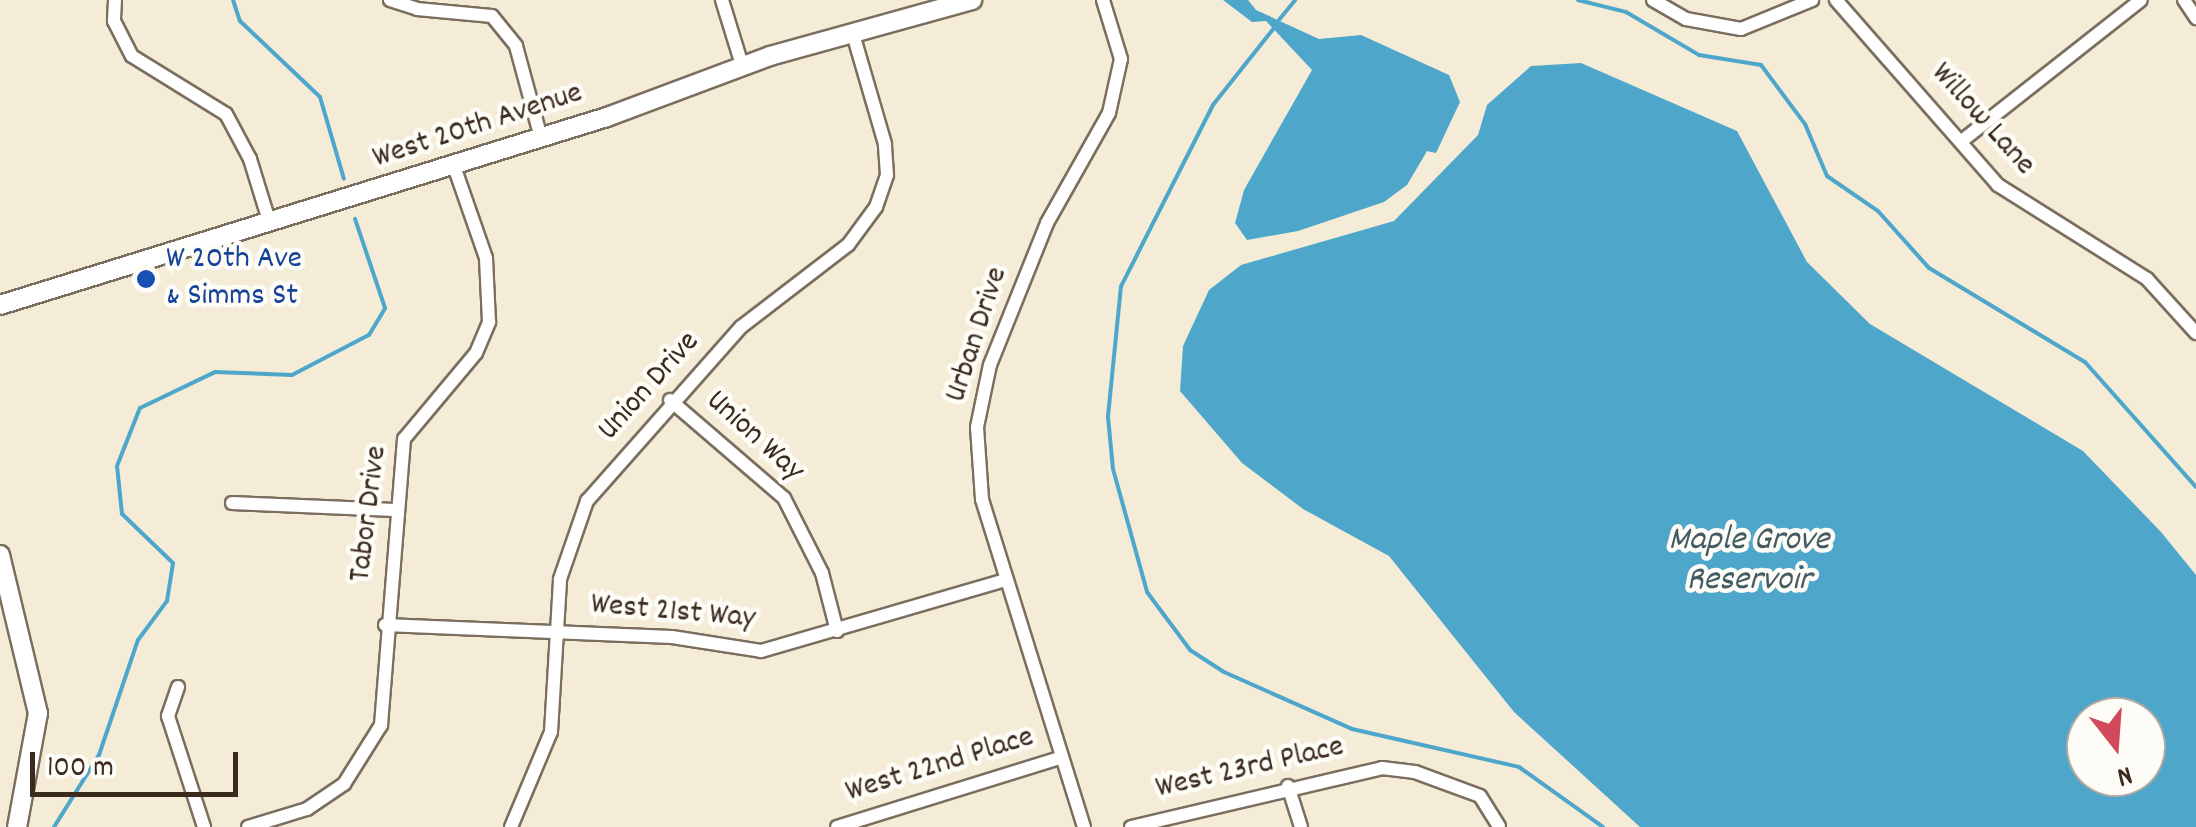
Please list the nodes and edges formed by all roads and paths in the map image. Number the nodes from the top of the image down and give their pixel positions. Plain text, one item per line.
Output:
1 (114, 0) edge
2 (390, 0) edge
3 (722, 0) edge
4 (972, 0) edge
5 (1103, 0) edge
6 (1652, 0) edge
7 (1812, 0) edge
8 (1836, 0) edge
9 (2141, 0) edge
10 (2184, 0) edge
11 (916, 8) edge
12 (2196, 18) edge
13 (853, 34) junction
14 (742, 65) junction
15 (541, 138) junction
16 (1963, 140) junction
17 (454, 166) junction
18 (270, 224) junction
19 (0, 306) edge
20 (2196, 333) edge
21 (670, 400) junction
22 (232, 503) dead end
23 (394, 510) junction
24 (0, 556) edge
25 (1005, 580) junction
26 (385, 625) junction
27 (559, 630) junction
28 (836, 631) junction
29 (178, 687) dead end
30 (1060, 758) junction
31 (1288, 786) junction
32 (862, 823) edge
33 (17, 827) edge
34 (204, 827) edge
35 (248, 827) edge
36 (511, 827) edge
37 (837, 827) edge
38 (1084, 827) edge
39 (1131, 827) edge
40 (1301, 827) edge
41 (1499, 827) edge

1 - 18 street
2 - 15 street
3 - 14 street
4 - 11 street, West 20th Avenue
5 - 25 street, Urban Drive
6 - 7 street
8 - 16 street, Willow Lane
9 - 16 street
10 - 12 street
11 - 13 street, West 20th Avenue
13 - 14 street, West 20th Avenue
13 - 21 street, Union Drive
14 - 15 street, West 20th Avenue
15 - 17 street, West 20th Avenue
16 - 20 street, Willow Lane
17 - 18 street, West 20th Avenue
17 - 23 street, Tabor Drive
18 - 19 street, West 20th Avenue
21 - 27 street, Union Drive
21 - 28 street, Union Way
22 - 23 street
23 - 26 street, Tabor Drive
24 - 33 street
25 - 28 street, West 21st Way
25 - 30 street, Urban Drive
26 - 27 street, West 21st Way
26 - 35 street, Tabor Drive
27 - 28 street, West 21st Way
27 - 36 street, Union Drive
29 - 34 street
30 - 32 street, West 22nd Place
30 - 38 street, Urban Drive
31 - 39 street, West 23rd Place
31 - 40 street
31 - 41 street, West 23rd Place
32 - 37 street, West 22nd Place

